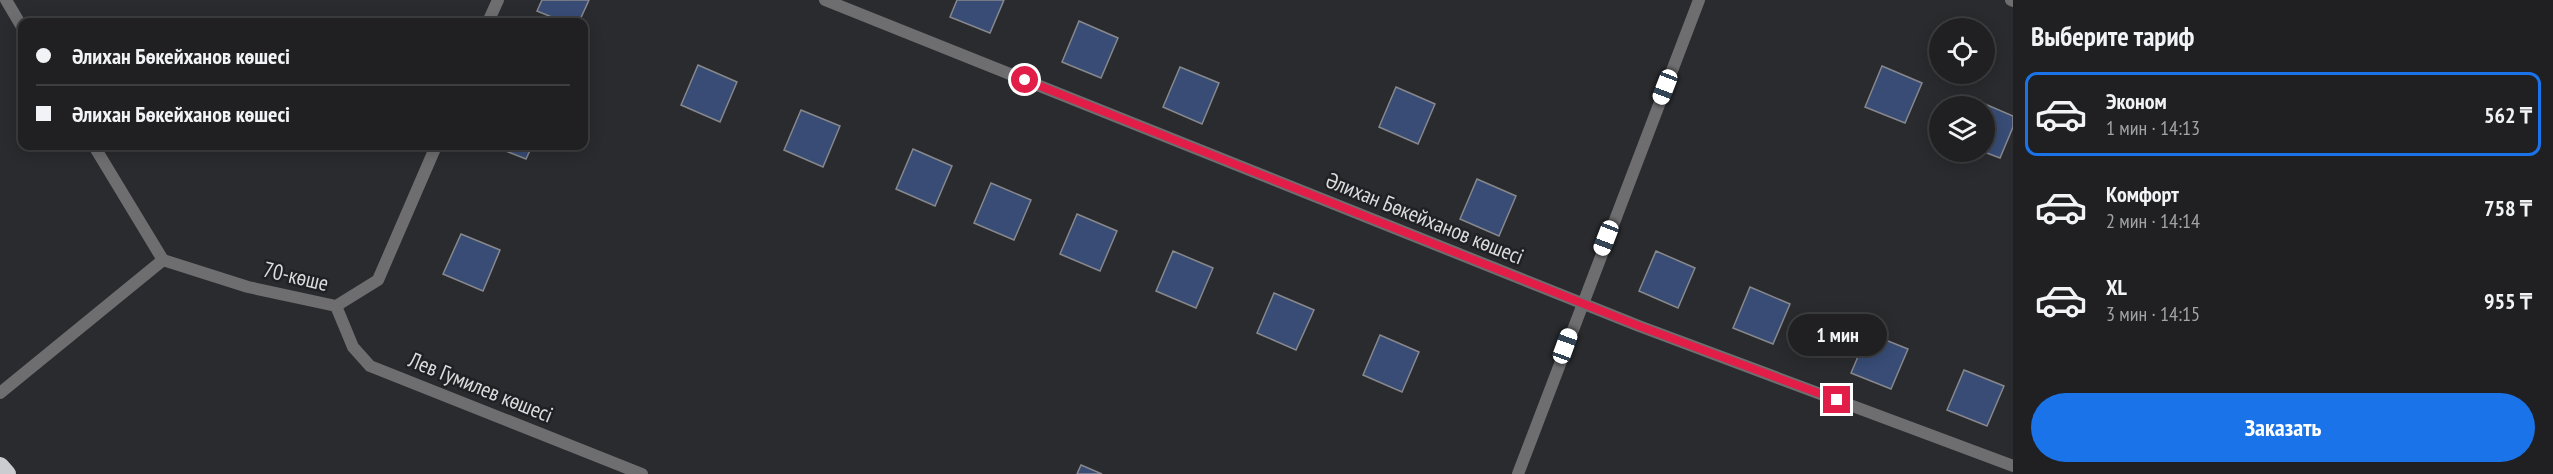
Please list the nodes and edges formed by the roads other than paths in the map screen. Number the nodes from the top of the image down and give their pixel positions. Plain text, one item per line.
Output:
1 (6, 0) edge
2 (498, 0) edge
3 (825, 0) edge
4 (1699, 0) edge
5 (490, 18) edge
6 (18, 20) edge
7 (96, 150) edge
8 (434, 150) edge
9 (163, 260) junction
10 (1581, 303) junction
11 (336, 306) junction
12 (0, 393) edge
13 (0, 466) edge
14 (2013, 466) edge
15 (7, 474) edge
16 (642, 474) edge
17 (1518, 474) edge

1 - 6 street
2 - 5 street
3 - 10 street, Әлихан Бөкейханов көшесі
4 - 10 street
7 - 9 street
8 - 11 street, 70-көше
9 - 11 street, 70-көше
9 - 12 street
10 - 14 street, Әлихан Бөкейханов көшесі
10 - 17 street
11 - 16 street, Лев Гумилев көшесі
13 - 15 highway

